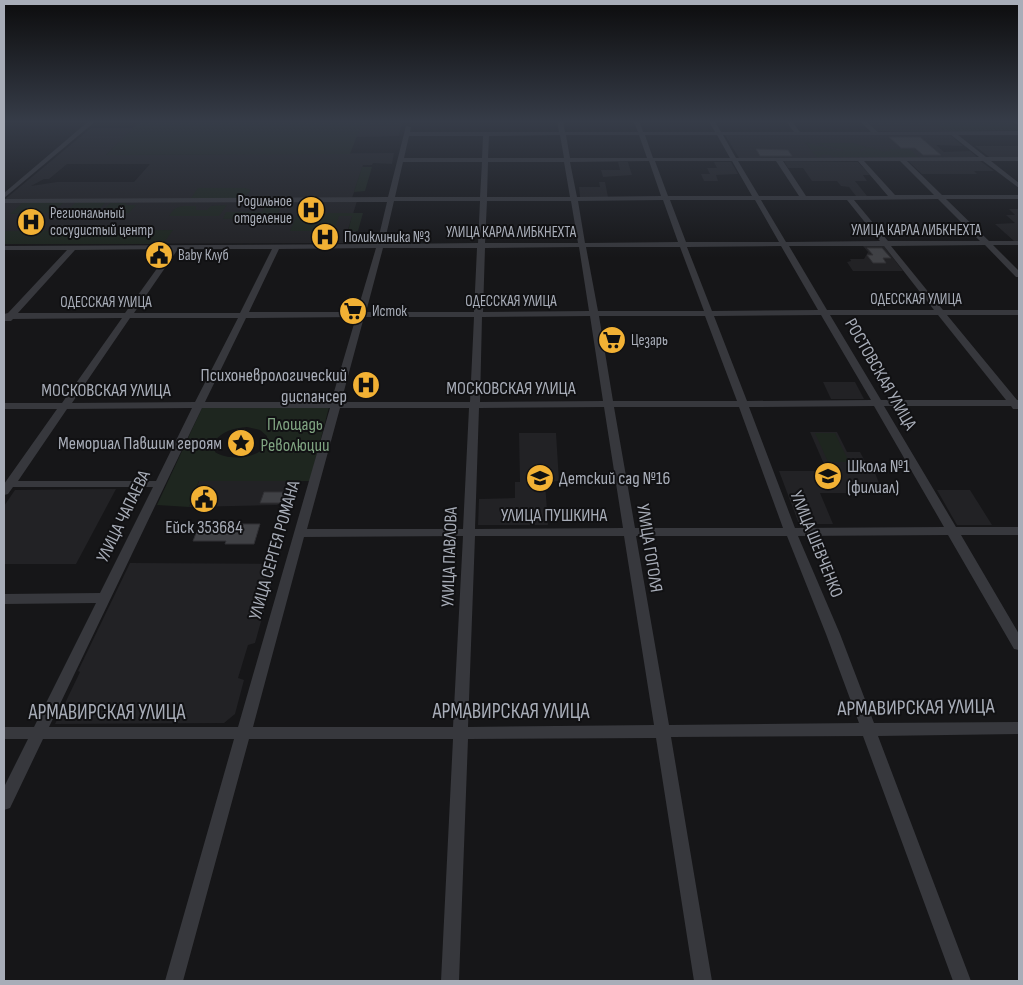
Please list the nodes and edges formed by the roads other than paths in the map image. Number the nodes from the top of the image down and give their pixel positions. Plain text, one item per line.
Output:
1 (40, 166) edge
2 (399, 166) edge
3 (484, 166) edge
4 (568, 166) edge
5 (653, 166) edge
6 (739, 166) edge
7 (782, 166) edge
8 (865, 166) edge
9 (908, 166) edge
10 (995, 166) edge
11 (1019, 186) edge
12 (4, 196) edge
13 (1019, 197) edge
14 (666, 198) junction
15 (758, 198) junction
16 (804, 198) junction
17 (849, 198) junction
18 (894, 198) junction
19 (940, 198) junction
20 (482, 199) junction
21 (574, 199) junction
22 (391, 200) junction
23 (4, 201) edge
24 (986, 243) junction
25 (1019, 243) edge
26 (785, 244) junction
27 (886, 244) junction
28 (582, 245) junction
29 (683, 245) junction
30 (277, 246) junction
31 (380, 246) junction
32 (480, 246) junction
33 (74, 247) junction
34 (176, 247) junction
35 (4, 248) edge
36 (1019, 276) edge
37 (941, 312) junction
38 (1019, 312) edge
39 (709, 313) junction
40 (825, 313) junction
41 (594, 314) junction
42 (361, 315) junction
43 (477, 315) junction
44 (7, 316) edge
45 (128, 316) junction
46 (244, 316) junction
47 (4, 324) edge
48 (878, 403) junction
49 (608, 404) junction
50 (744, 404) junction
51 (336, 405) junction
52 (474, 405) junction
53 (1017, 405) edge
54 (4, 406) edge
55 (65, 406) junction
56 (199, 406) junction
57 (161, 484) junction
58 (6, 488) edge
59 (952, 531) junction
60 (1019, 531) edge
61 (629, 532) junction
62 (791, 532) junction
63 (300, 533) junction
64 (468, 533) junction
65 (104, 598) junction
66 (4, 599) edge
67 (1019, 645) edge
68 (1019, 728) edge
69 (868, 729) junction
70 (662, 731) junction
71 (4, 733) edge
72 (39, 733) junction
73 (244, 733) junction
74 (460, 733) junction
75 (4, 803) edge
76 (174, 981) edge
77 (450, 981) edge
78 (703, 981) edge
79 (962, 981) edge

1 - 12 street
2 - 22 street, УЛИЦА СЕРГЕЯ РОМАНА
3 - 20 street, УЛИЦА ПАВЛОВА
4 - 21 street, УЛИЦА ГОГОЛЯ
5 - 14 street, УЛИЦА ШЕВЧЕНКО
6 - 15 street, РОСТОВСКАЯ УЛИЦА
7 - 16 street
8 - 18 street
9 - 19 street
10 - 11 street
13 - 19 street
14 - 15 street
14 - 21 street
14 - 29 street, УЛИЦА ШЕВЧЕНКО
15 - 16 street
15 - 26 street, РОСТОВСКАЯ УЛИЦА
16 - 17 street
17 - 18 street
17 - 27 street
18 - 19 street
19 - 24 street
20 - 21 street
20 - 22 street
20 - 32 street, УЛИЦА ПАВЛОВА
21 - 28 street, УЛИЦА ГОГОЛЯ
22 - 23 street
22 - 31 street, УЛИЦА СЕРГЕЯ РОМАНА
24 - 25 street, УЛИЦА КАРЛА ЛИБКНЕХТА
24 - 27 street, УЛИЦА КАРЛА ЛИБКНЕХТА
24 - 36 street
26 - 27 street, УЛИЦА КАРЛА ЛИБКНЕХТА
26 - 29 street, УЛИЦА КАРЛА ЛИБКНЕХТА
26 - 40 street, РОСТОВСКАЯ УЛИЦА
27 - 37 street
28 - 29 street, УЛИЦА КАРЛА ЛИБКНЕХТА
28 - 32 street, УЛИЦА КАРЛА ЛИБКНЕХТА
28 - 41 street, УЛИЦА ГОГОЛЯ
29 - 39 street, УЛИЦА ШЕВЧЕНКО
30 - 31 street, УЛИЦА КАРЛА ЛИБКНЕХТА
30 - 34 street, УЛИЦА КАРЛА ЛИБКНЕХТА
30 - 46 street, УЛИЦА ЧАПАЕВА
31 - 32 street, УЛИЦА КАРЛА ЛИБКНЕХТА
31 - 42 street, УЛИЦА СЕРГЕЯ РОМАНА
32 - 43 street, УЛИЦА ПАВЛОВА
33 - 34 street, УЛИЦА КАРЛА ЛИБКНЕХТА
33 - 35 street, УЛИЦА КАРЛА ЛИБКНЕХТА
33 - 44 street
34 - 45 street
37 - 38 street, ОДЕССКАЯ УЛИЦА
37 - 40 street, ОДЕССКАЯ УЛИЦА
37 - 53 street
39 - 40 street, ОДЕССКАЯ УЛИЦА
39 - 41 street, ОДЕССКАЯ УЛИЦА
39 - 50 street, УЛИЦА ШЕВЧЕНКО
40 - 48 street, РОСТОВСКАЯ УЛИЦА
41 - 43 street, ОДЕССКАЯ УЛИЦА
41 - 49 street, УЛИЦА ГОГОЛЯ
42 - 43 street, ОДЕССКАЯ УЛИЦА
42 - 46 street, ОДЕССКАЯ УЛИЦА
42 - 51 street, УЛИЦА СЕРГЕЯ РОМАНА
43 - 52 street, УЛИЦА ПАВЛОВА
44 - 45 street, ОДЕССКАЯ УЛИЦА
44 - 47 street
45 - 46 street, ОДЕССКАЯ УЛИЦА
45 - 55 street
46 - 56 street, УЛИЦА ЧАПАЕВА
48 - 50 street, МОСКОВСКАЯ УЛИЦА
48 - 53 street, МОСКОВСКАЯ УЛИЦА
48 - 59 street, РОСТОВСКАЯ УЛИЦА
49 - 50 street, МОСКОВСКАЯ УЛИЦА
49 - 52 street, МОСКОВСКАЯ УЛИЦА
49 - 61 street, УЛИЦА ГОГОЛЯ
50 - 62 street, УЛИЦА ШЕВЧЕНКО
51 - 52 street, МОСКОВСКАЯ УЛИЦА
51 - 56 street, МОСКОВСКАЯ УЛИЦА
51 - 63 street, УЛИЦА СЕРГЕЯ РОМАНА
52 - 64 street, УЛИЦА ПАВЛОВА
54 - 55 street, МОСКОВСКАЯ УЛИЦА
55 - 56 street, МОСКОВСКАЯ УЛИЦА
55 - 58 street
56 - 57 street, УЛИЦА ЧАПАЕВА
57 - 58 street
57 - 65 street, УЛИЦА ЧАПАЕВА
59 - 60 street, УЛИЦА ПУШКИНА
59 - 62 street, УЛИЦА ПУШКИНА
59 - 67 street, РОСТОВСКАЯ УЛИЦА
61 - 62 street, УЛИЦА ПУШКИНА
61 - 64 street, УЛИЦА ПУШКИНА
61 - 70 street, УЛИЦА ГОГОЛЯ
62 - 69 street, УЛИЦА ШЕВЧЕНКО
63 - 64 street, УЛИЦА ПУШКИНА
63 - 73 street, УЛИЦА СЕРГЕЯ РОМАНА
64 - 74 street, УЛИЦА ПАВЛОВА
65 - 66 street
65 - 72 street, УЛИЦА ЧАПАЕВА
68 - 69 street, АРМАВИРСКАЯ УЛИЦА
69 - 70 street, АРМАВИРСКАЯ УЛИЦА
69 - 79 street, УЛИЦА ШЕВЧЕНКО
70 - 74 street, АРМАВИРСКАЯ УЛИЦА
70 - 78 street, УЛИЦА ГОГОЛЯ
71 - 72 street, АРМАВИРСКАЯ УЛИЦА
72 - 73 street, АРМАВИРСКАЯ УЛИЦА
72 - 75 street, УЛИЦА ЧАПАЕВА
73 - 74 street, АРМАВИРСКАЯ УЛИЦА
73 - 76 street, УЛИЦА СЕРГЕЯ РОМАНА
74 - 77 street, УЛИЦА ПАВЛОВА

